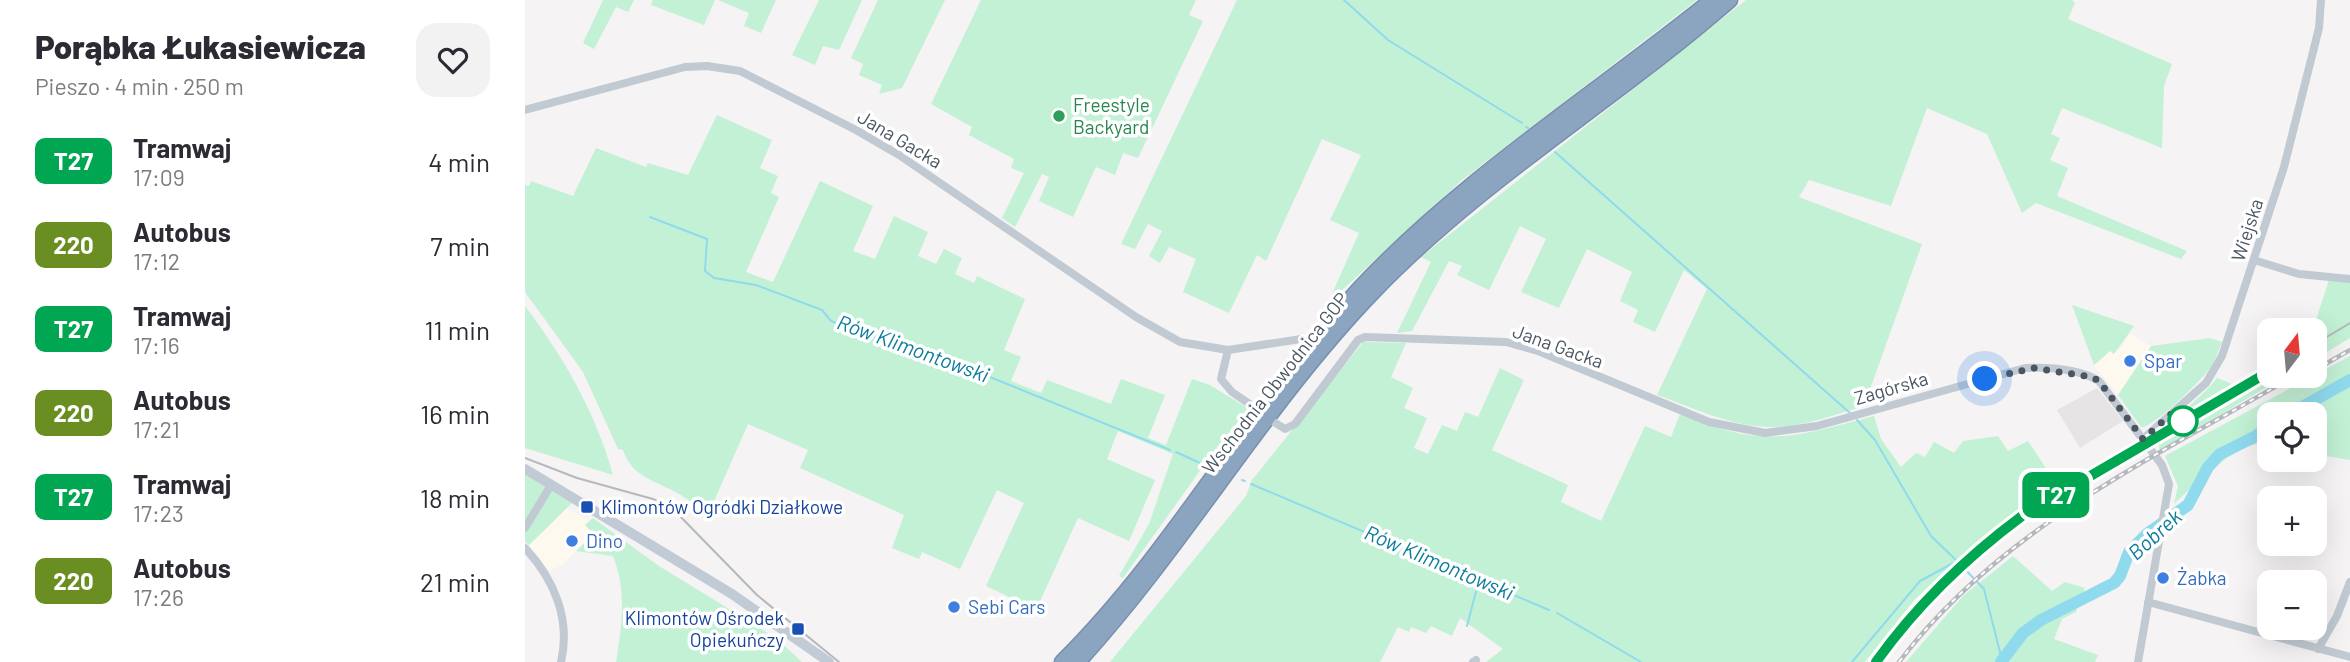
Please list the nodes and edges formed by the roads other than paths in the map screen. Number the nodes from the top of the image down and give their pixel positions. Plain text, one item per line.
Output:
1 (1712, 0) edge
2 (1730, 0) edge
3 (2321, 0) edge
4 (525, 110) edge
5 (2254, 260) junction
6 (2350, 279) edge
7 (1301, 339) dead end
8 (1227, 350) junction
9 (1254, 407) dead end
10 (1275, 422) dead end
11 (1784, 432) joint
12 (2143, 439) junction
13 (525, 469) edge
14 (551, 485) junction
15 (525, 528) edge
16 (525, 548) edge
17 (2350, 582) edge
18 (2148, 602) junction
19 (2318, 649) junction
20 (2350, 657) edge
21 (561, 662) edge
22 (829, 662) edge
23 (1062, 662) edge
24 (1078, 662) edge
25 (2138, 662) edge

1 - 23 highway, Wschodnia Obwodnica GOP
2 - 24 highway, Wschodnia Obwodnica GOP
3 - 5 street, Wiejska
4 - 8 street, Jana Gacka
5 - 6 street
5 - 12 street, Wiejska
7 - 8 street, Jana Gacka
8 - 9 street
10 - 11 street, Jana Gacka
11 - 12 street, Zagórska
12 - 18 street, Zagórska
13 - 14 street
14 - 15 street
14 - 22 street
16 - 21 street
17 - 19 street
18 - 19 street
18 - 25 street, Zagórska
19 - 20 street

